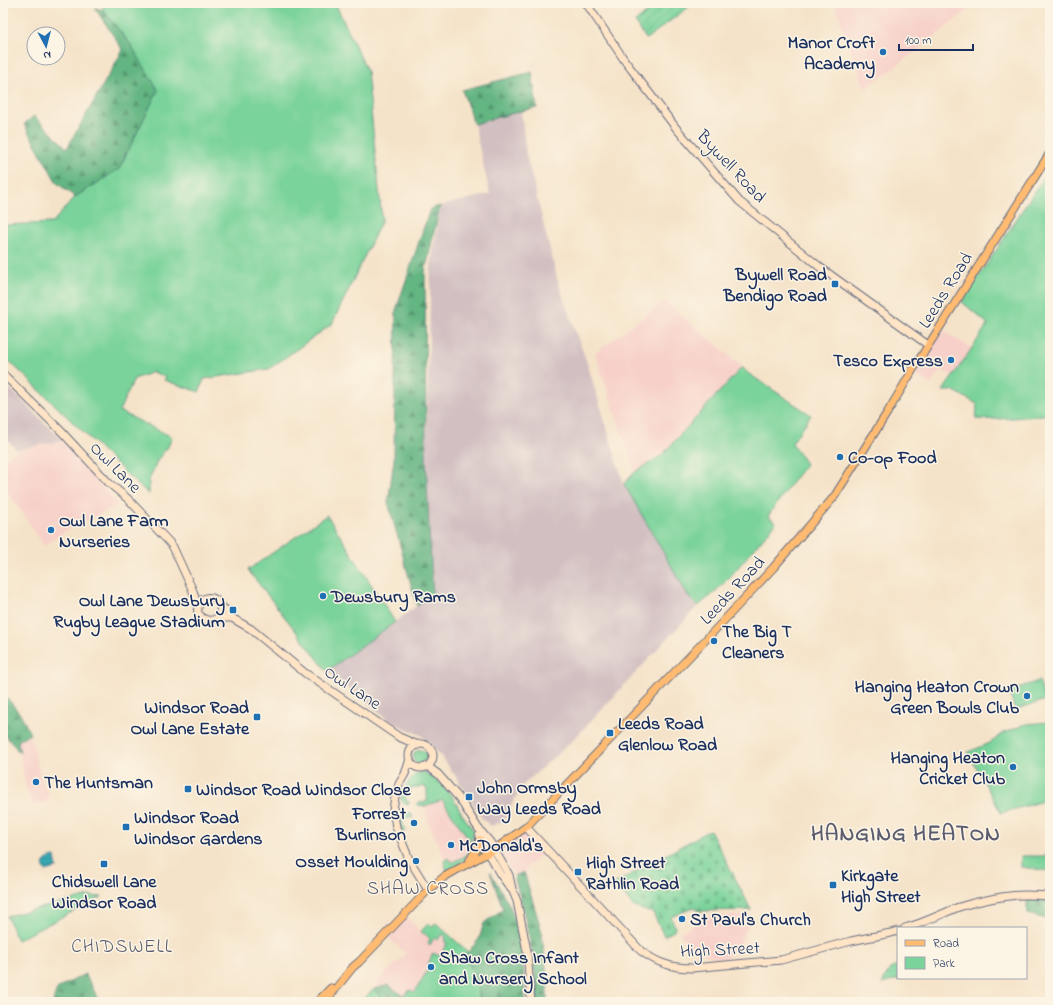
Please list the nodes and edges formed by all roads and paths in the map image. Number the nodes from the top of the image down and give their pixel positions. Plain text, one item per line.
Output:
1 (586, 3) edge
2 (1050, 153) edge
3 (928, 345) junction
4 (3, 374) edge
5 (193, 591) junction
6 (203, 599) junction
7 (220, 606) junction
8 (198, 608) junction
9 (217, 618) junction
10 (232, 618) junction
11 (399, 737) junction
12 (418, 745) junction
13 (411, 750) junction
14 (410, 759) junction
15 (430, 763) junction
16 (418, 767) junction
17 (405, 774) junction
18 (526, 827) junction
19 (478, 828) junction
20 (480, 840) junction
21 (492, 851) junction
22 (468, 864) junction
23 (420, 879) junction
24 (428, 890) junction
25 (1050, 896) edge
26 (418, 900) junction
27 (908, 927) edge
28 (897, 931) edge
29 (349, 972) junction
30 (317, 1002) edge
31 (325, 1002) edge
32 (531, 1002) edge

1 - 3 main road, Bywell Road
2 - 3 main road, Leeds Road
3 - 18 main road, Leeds Road
4 - 5 main road, Owl Lane
5 - 6 main road, Owl Lane
5 - 8 main road, Owl Lane
6 - 7 main road, Owl Lane
6 - 8 main road
7 - 9 main road
7 - 10 main road, Owl Lane
8 - 9 main road, Owl Lane
9 - 10 main road, Owl Lane
10 - 11 main road, Owl Lane
11 - 12 main road
11 - 13 main road
12 - 13 main road
12 - 15 main road
13 - 14 main road
14 - 16 main road
14 - 17 main road
15 - 16 main road
15 - 19 main road
16 - 17 main road
17 - 23 main road
18 - 21 main road, Leeds Road
18 - 28 main road, High Street
19 - 20 main road
19 - 21 main road
20 - 21 main road
20 - 22 main road
21 - 22 main road, Leeds Road
21 - 32 main road
22 - 24 main road, Leeds Road
23 - 24 main road
23 - 26 main road
24 - 26 main road, Leeds Road
25 - 27 main road
26 - 29 main road, Leeds Road
29 - 30 main road, Leeds Road
29 - 31 main road, Leeds Road

